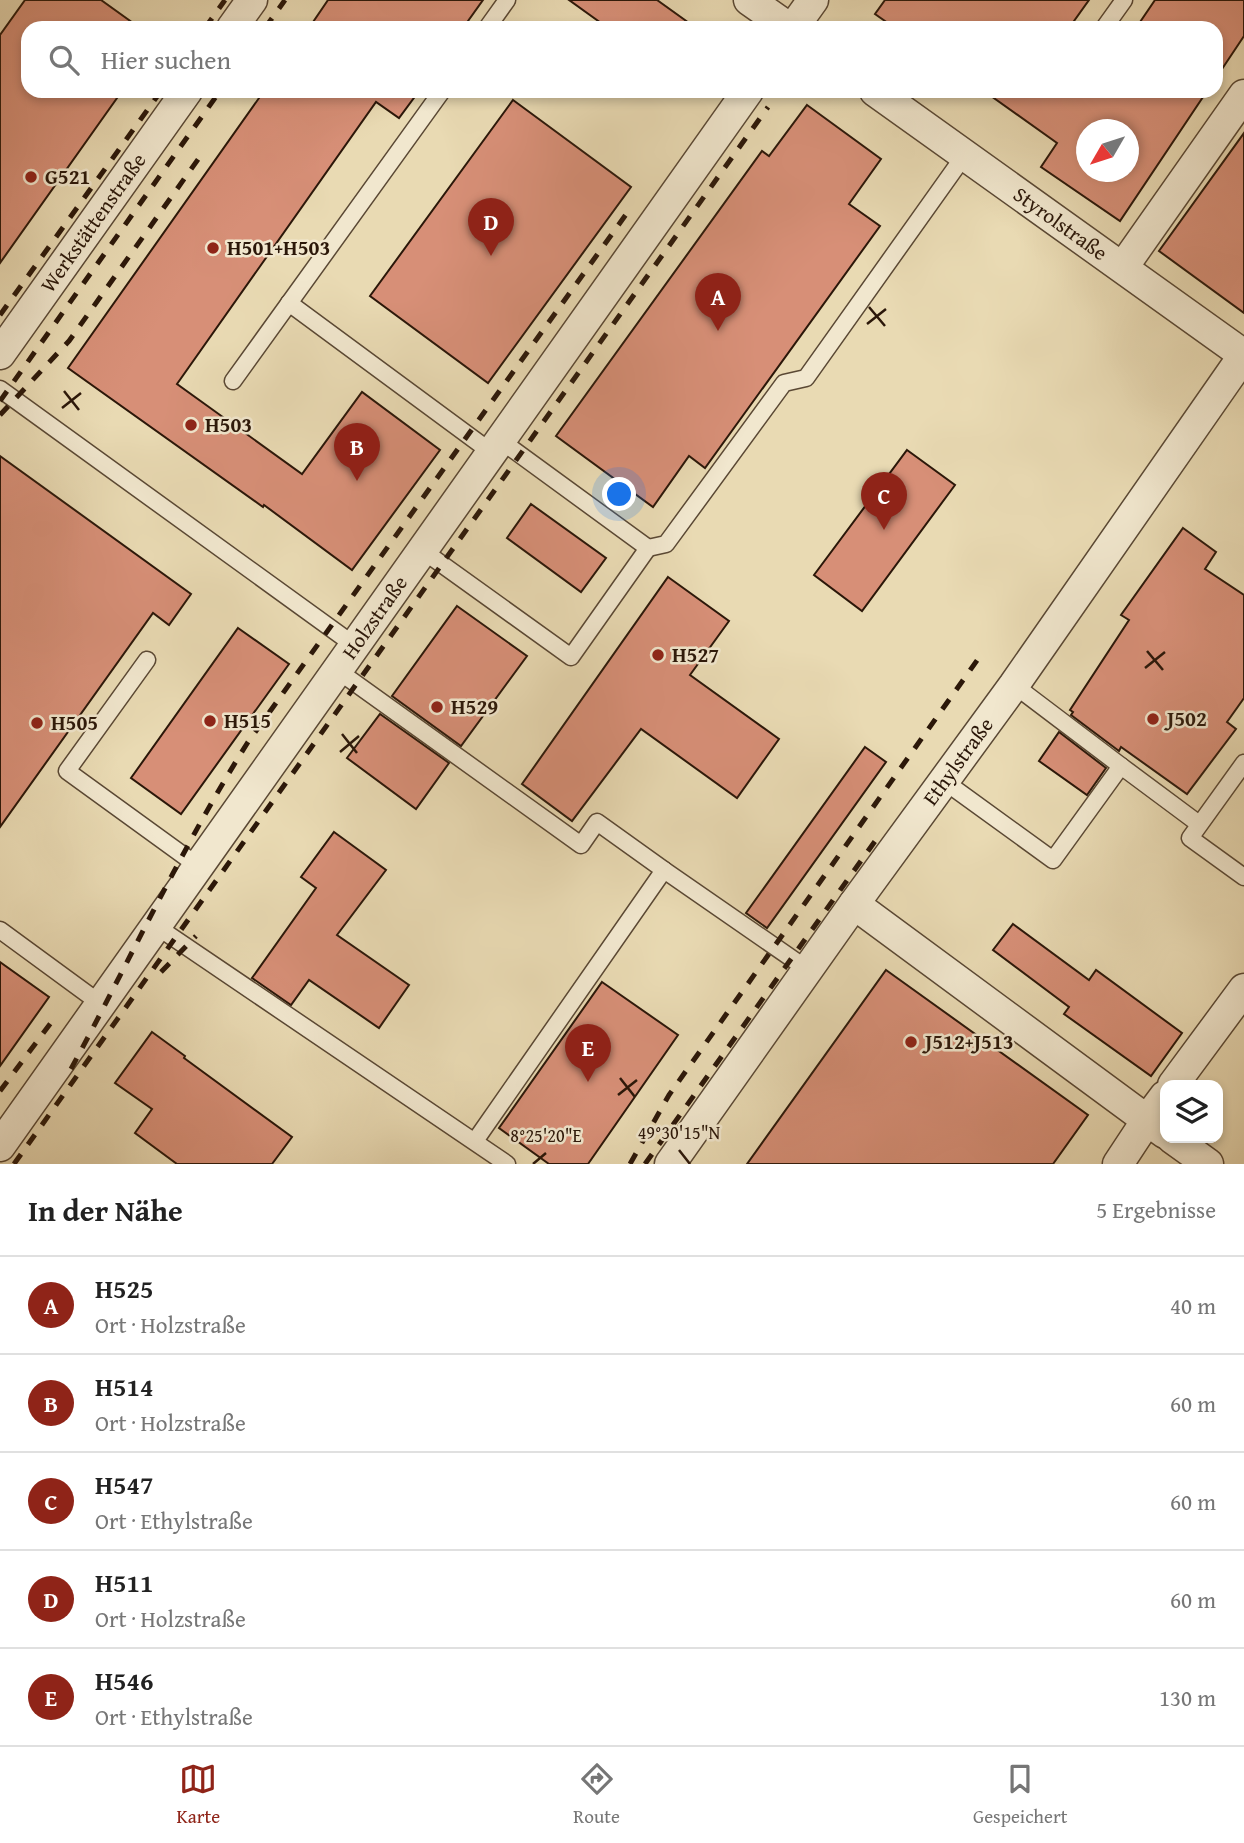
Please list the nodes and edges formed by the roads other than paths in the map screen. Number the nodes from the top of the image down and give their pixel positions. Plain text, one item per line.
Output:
1 (252, 0) edge
2 (507, 0) edge
3 (749, 0) edge
4 (813, 0) edge
5 (1124, 0) edge
6 (237, 21) edge
7 (492, 21) edge
8 (780, 21) edge
9 (796, 21) edge
10 (1109, 21) edge
11 (1244, 94) edge
12 (182, 98) edge
13 (437, 98) edge
14 (743, 98) edge
15 (885, 98) edge
16 (964, 156) junction
17 (1124, 267) junction
18 (289, 303) junction
19 (0, 354) edge
20 (1244, 355) edge
21 (233, 381) dead end
22 (0, 389) edge
23 (496, 446) junction
24 (648, 548) junction
25 (422, 550) junction
26 (354, 645) junction
27 (147, 660) dead end
28 (337, 670) junction
29 (1014, 685) junction
30 (1244, 763) edge
31 (1121, 766) junction
32 (944, 781) junction
33 (1199, 824) junction
34 (198, 866) junction
35 (664, 870) junction
36 (1244, 877) edge
37 (854, 904) junction
38 (156, 926) junction
39 (0, 930) edge
40 (807, 969) junction
41 (1244, 989) edge
42 (101, 1003) junction
43 (1177, 1080) edge
44 (1156, 1127) edge
45 (475, 1141) junction
46 (1179, 1143) edge
47 (0, 1146) edge
48 (507, 1164) edge
49 (670, 1164) edge
50 (1118, 1164) edge
51 (1208, 1164) edge

1 - 6 street
2 - 7 lane
3 - 8 street
4 - 9 street
5 - 10 lane
11 - 17 street
12 - 19 street, Werkstättenstraße
13 - 18 lane
14 - 23 street, Holzstraße
15 - 16 street, Styrolstraße
16 - 17 street, Styrolstraße
16 - 24 lane
17 - 20 street, Styrolstraße
18 - 21 lane
18 - 23 lane
20 - 29 street, Ethylstraße
22 - 26 lane
23 - 24 lane
23 - 25 street, Holzstraße
24 - 25 lane
25 - 26 street, Holzstraße
26 - 28 street, Holzstraße
27 - 34 lane
28 - 34 street, Holzstraße
28 - 35 lane
29 - 31 lane
29 - 32 street, Ethylstraße
30 - 33 lane
31 - 32 lane
31 - 33 lane
32 - 37 street, Ethylstraße
33 - 36 lane
34 - 38 street, Holzstraße
35 - 40 lane
35 - 45 lane
37 - 40 street, Ethylstraße
37 - 44 street
38 - 42 street, Holzstraße
38 - 45 lane
39 - 42 lane
40 - 49 street, Ethylstraße
41 - 43 street
42 - 47 street, Holzstraße
44 - 50 street
45 - 48 lane
46 - 51 street

